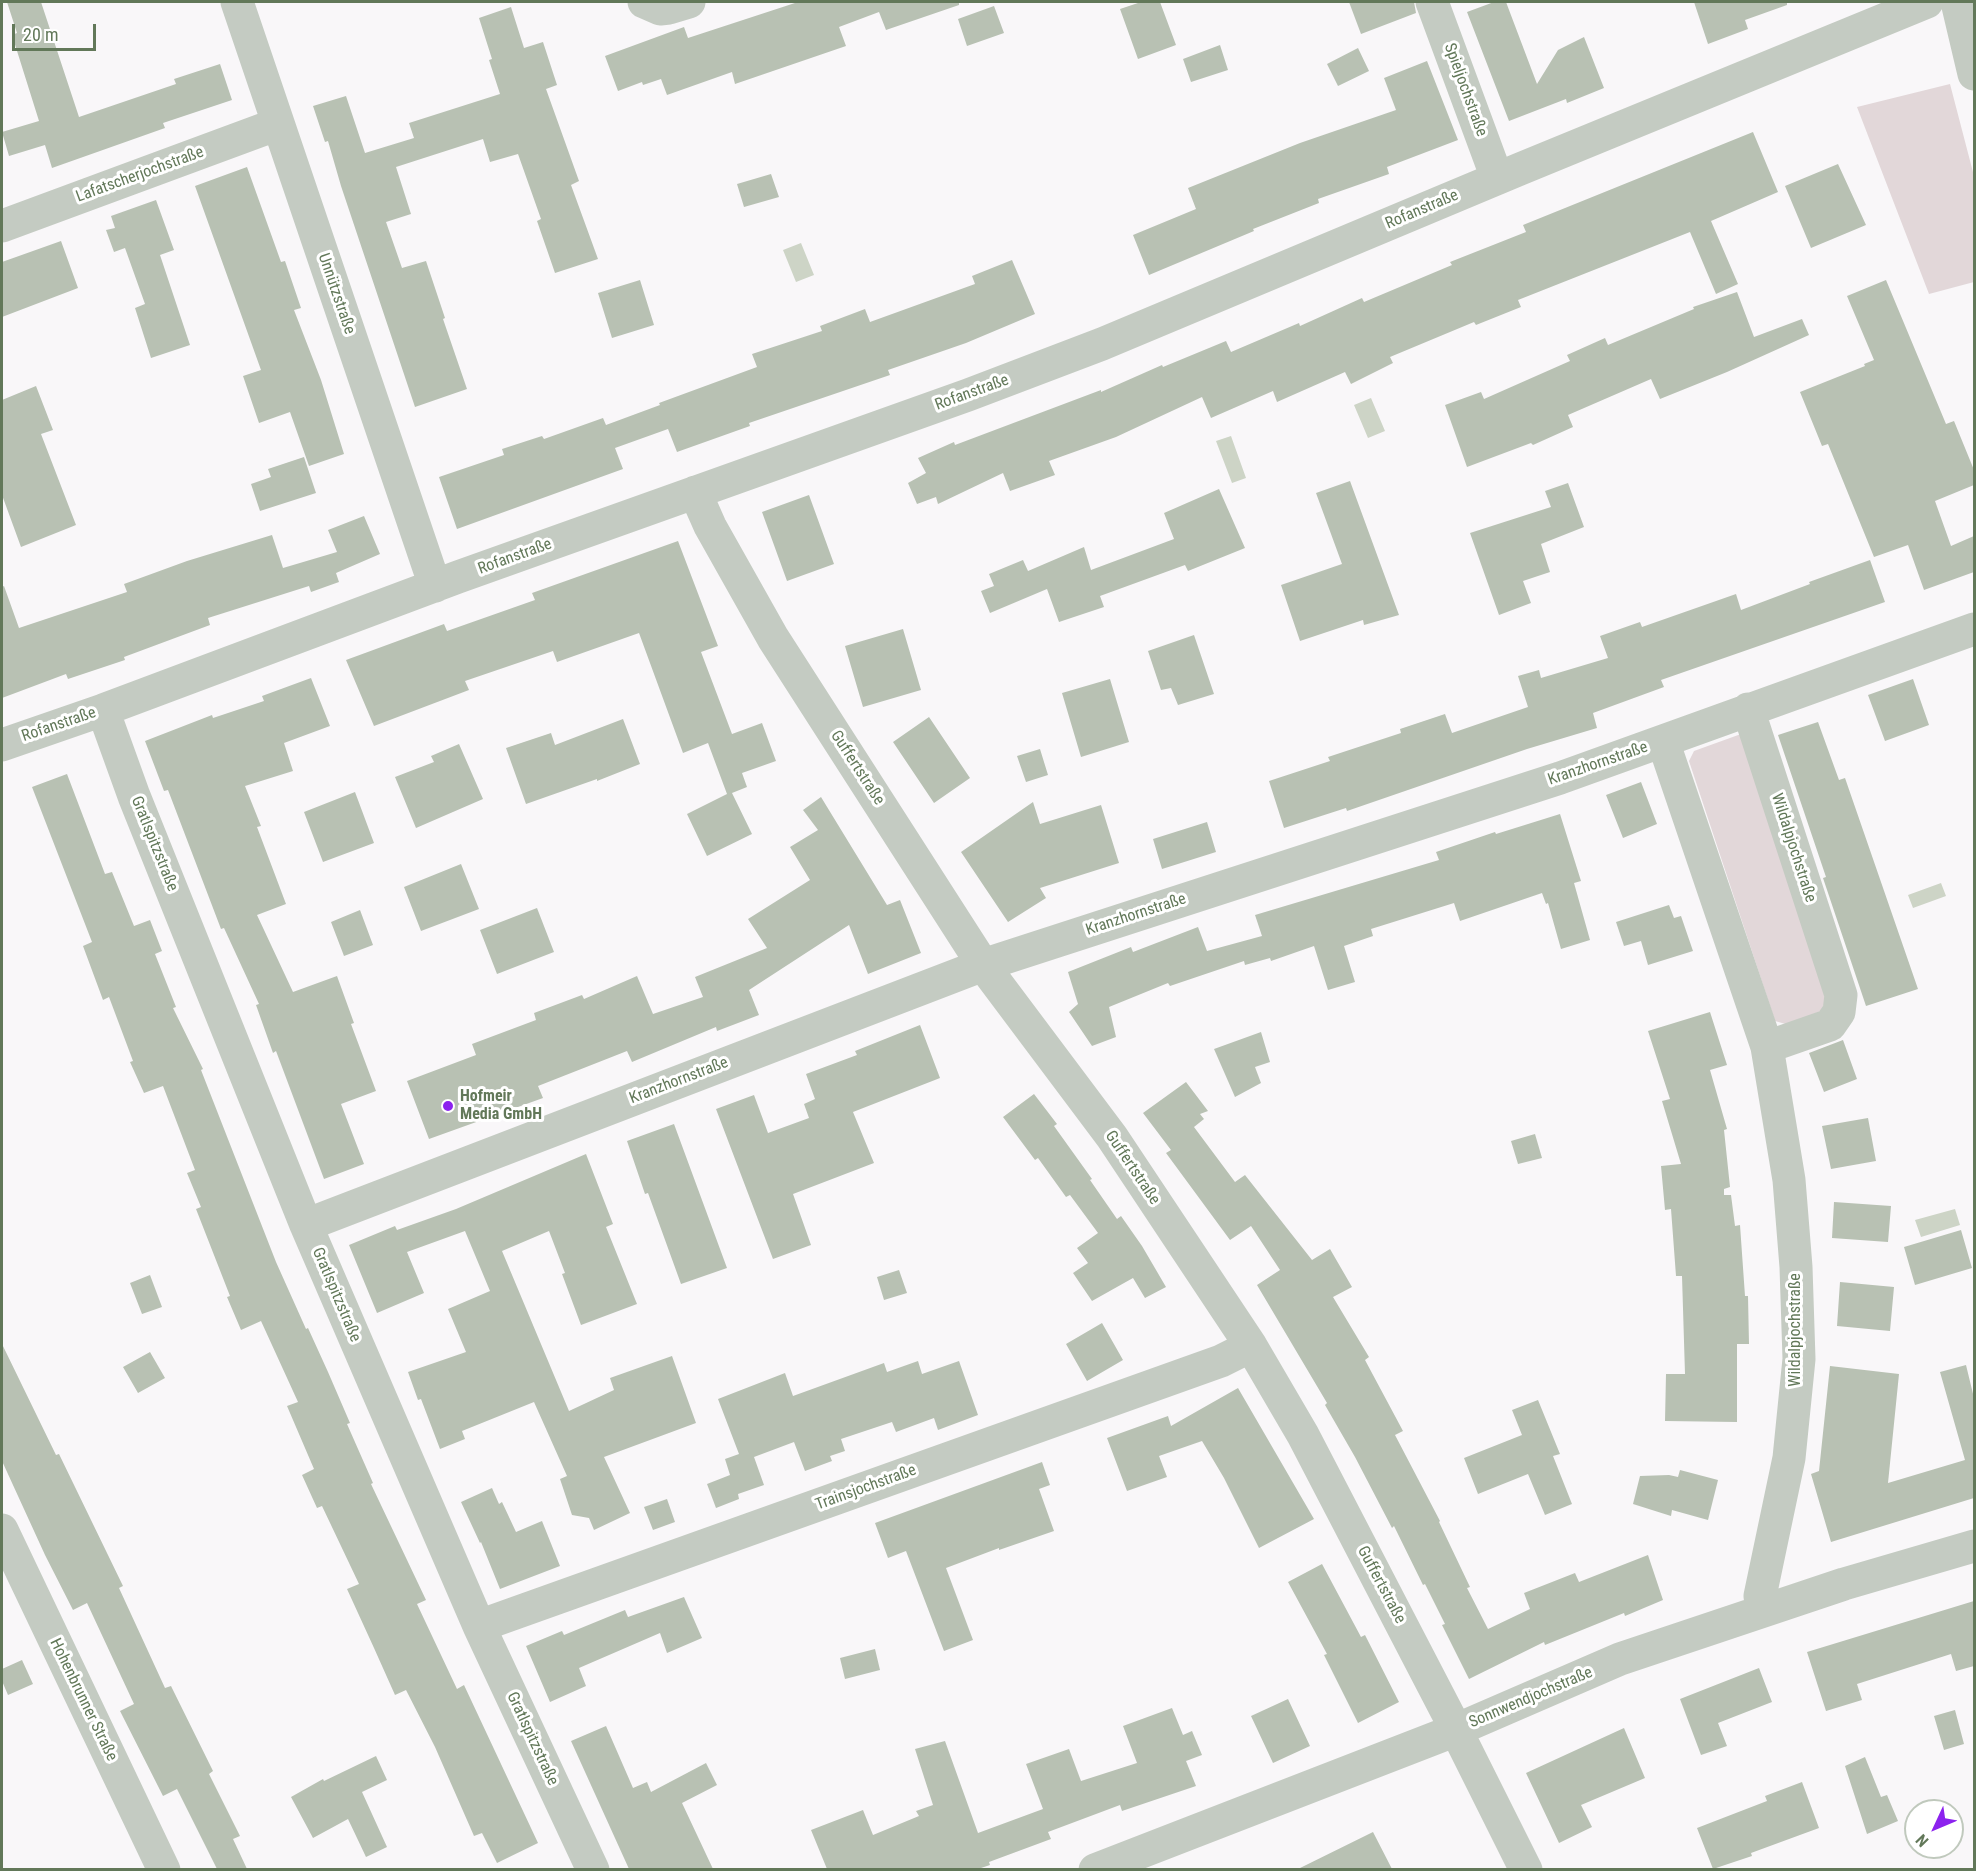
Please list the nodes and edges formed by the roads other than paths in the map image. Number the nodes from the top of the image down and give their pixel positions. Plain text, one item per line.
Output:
1 (237, 2) edge
2 (689, 2) edge
3 (1432, 2) edge
4 (1928, 2) edge
5 (1957, 2) edge
6 (648, 4) edge
7 (1974, 74) edge
8 (278, 124) junction
9 (1497, 178) junction
10 (2, 226) edge
11 (695, 492) junction
12 (435, 586) junction
13 (1974, 629) edge
14 (1748, 709) junction
15 (103, 710) junction
16 (1663, 741) junction
17 (2, 745) edge
18 (983, 964) junction
19 (1767, 1047) junction
20 (306, 1225) junction
21 (1251, 1346) junction
22 (2, 1530) edge
23 (1974, 1546) edge
24 (1762, 1611) junction
25 (479, 1626) junction
26 (1456, 1730) junction
27 (164, 1869) edge
28 (593, 1869) edge
29 (1095, 1869) edge
30 (1526, 1869) edge

1 - 8 street, Unnützstraße
2 - 6 street
3 - 9 street, Spieljochstraße
4 - 9 street, Rofanstraße
5 - 7 street
8 - 10 street, Lafatscherjochstraße
8 - 12 street, Unnützstraße
9 - 11 street, Rofanstraße
11 - 12 street, Rofanstraße
11 - 18 street, Guffertstraße
12 - 15 street, Rofanstraße
13 - 14 street, Kranzhornstraße
14 - 16 street, Kranzhornstraße
14 - 19 street, Wildalpjochstraße
15 - 17 street, Rofanstraße
15 - 20 street, Gratlspitzstraße
16 - 18 street, Kranzhornstraße
16 - 19 street, Wildalpjochstraße
18 - 20 street, Kranzhornstraße
18 - 21 street, Guffertstraße
19 - 24 street, Wildalpjochstraße
20 - 25 street, Gratlspitzstraße
21 - 25 street, Trainsjochstraße
21 - 26 street, Guffertstraße
22 - 27 street, Hohenbrunner Straße
23 - 24 street, Sonnwendjochstraße
24 - 26 street, Sonnwendjochstraße
25 - 28 street, Gratlspitzstraße
26 - 29 street, Sonnwendjochstraße
26 - 30 street, Guffertstraße

